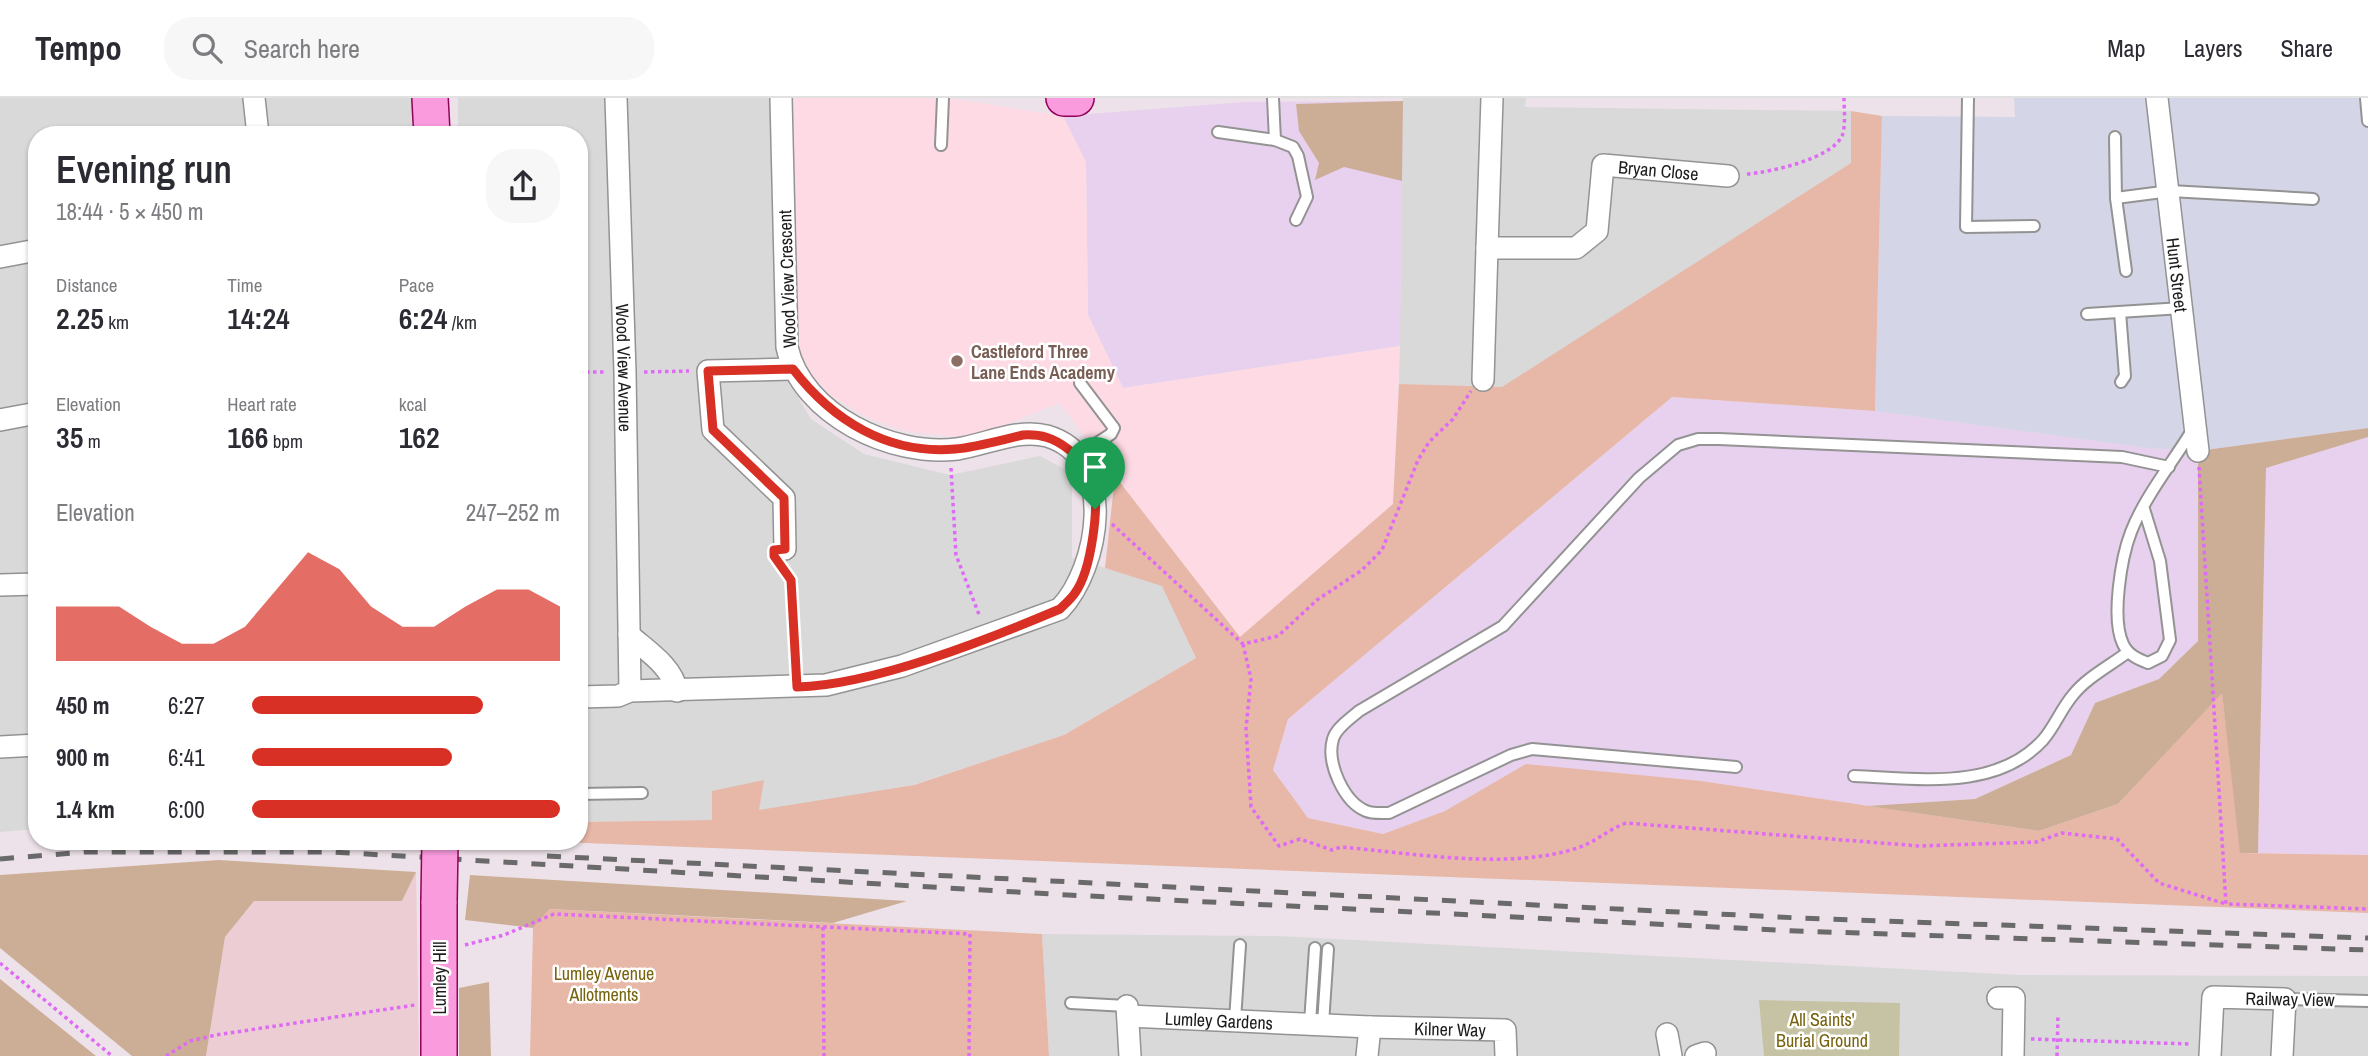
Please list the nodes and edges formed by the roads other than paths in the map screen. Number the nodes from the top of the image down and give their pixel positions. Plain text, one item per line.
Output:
1 (254, 98) edge
2 (430, 98) edge
3 (616, 98) edge
4 (781, 98) edge
5 (943, 98) edge
6 (1064, 98) edge
7 (1076, 98) edge
8 (1273, 98) edge
9 (1492, 98) edge
10 (1968, 98) edge
11 (2157, 98) edge
12 (2366, 98) edge
13 (2368, 121) edge
14 (257, 126) edge
15 (432, 126) edge
16 (1219, 132) dead end
17 (2115, 137) dead end
18 (1275, 141) junction
19 (941, 145) dead end
20 (1728, 176) road end
21 (2170, 191) junction
22 (2116, 198) junction
23 (2313, 199) dead end
24 (1296, 220) dead end
25 (2034, 226) dead end
26 (1487, 248) junction
27 (28, 252) edge
28 (0, 257) edge
29 (2126, 271) dead end
30 (2182, 308) junction
31 (2120, 312) junction
32 (2087, 314) dead end
33 (793, 369) junction
34 (1483, 380) road end
35 (2121, 382) dead end
36 (1080, 383) dead end
37 (28, 415) edge
38 (0, 420) edge
39 (2195, 425) junction
40 (2198, 451) road end
41 (1077, 456) junction
42 (2169, 467) junction
43 (2144, 509) junction
44 (785, 549) road end
45 (28, 584) edge
46 (0, 585) edge
47 (629, 635) junction
48 (2128, 652) junction
49 (630, 691) junction
50 (677, 691) junction
51 (588, 697) edge
52 (28, 745) edge
53 (0, 747) edge
54 (1736, 766) dead end
55 (1854, 776) dead end
56 (642, 793) dead end
57 (588, 794) edge
58 (440, 850) edge
59 (1240, 945) dead end
60 (1315, 948) dead end
61 (1328, 949) dead end
62 (1998, 998) dead end
63 (2285, 999) junction
64 (2368, 1000) edge
65 (1071, 1003) dead end
66 (1127, 1011) junction
67 (1235, 1020) junction
68 (1316, 1023) junction
69 (1370, 1027) junction
70 (1667, 1034) dead end
71 (2013, 1047) edge
72 (2210, 1050) edge
73 (439, 1056) edge
74 (1130, 1056) edge
75 (1367, 1056) edge
76 (1506, 1056) edge
77 (1671, 1056) edge
78 (2282, 1056) edge

1 - 14 street
2 - 15 main road
3 - 47 street, Wood View Avenue
4 - 33 street, Wood View Crescent
5 - 19 lane
6 - 7 main road
8 - 18 lane
9 - 26 street
10 - 25 lane
11 - 21 street, Hunt Street
12 - 13 lane
16 - 18 lane
17 - 22 lane
18 - 24 lane
20 - 26 street, Bryan Close
21 - 22 lane
21 - 23 lane
21 - 30 street, Hunt Street
22 - 29 lane
26 - 34 street
27 - 28 street
30 - 31 lane
30 - 39 street, Hunt Street
31 - 32 lane
31 - 35 lane
33 - 41 street, Wood View Crescent
33 - 44 street
36 - 41 lane
37 - 38 street
39 - 40 street, Hunt Street
39 - 42 lane
41 - 50 street, Wood View Crescent
42 - 43 lane
42 - 54 lane
43 - 48 lane
43 - 48 lane
45 - 46 street
47 - 49 street, Wood View Avenue
47 - 50 street
48 - 55 lane
49 - 50 street
49 - 51 street
52 - 53 street
56 - 57 lane
58 - 73 main road, Lumley Hill, bridge
59 - 67 lane
60 - 68 lane
61 - 68 lane
62 - 71 street
63 - 64 lane, Railway View
63 - 72 street, Railway View
63 - 78 street
65 - 66 lane
66 - 67 street, Lumley Gardens
66 - 74 street
67 - 68 street, Lumley Gardens
68 - 69 street, Kilner Way
69 - 75 street
69 - 76 street, Kilner Way
70 - 77 street

